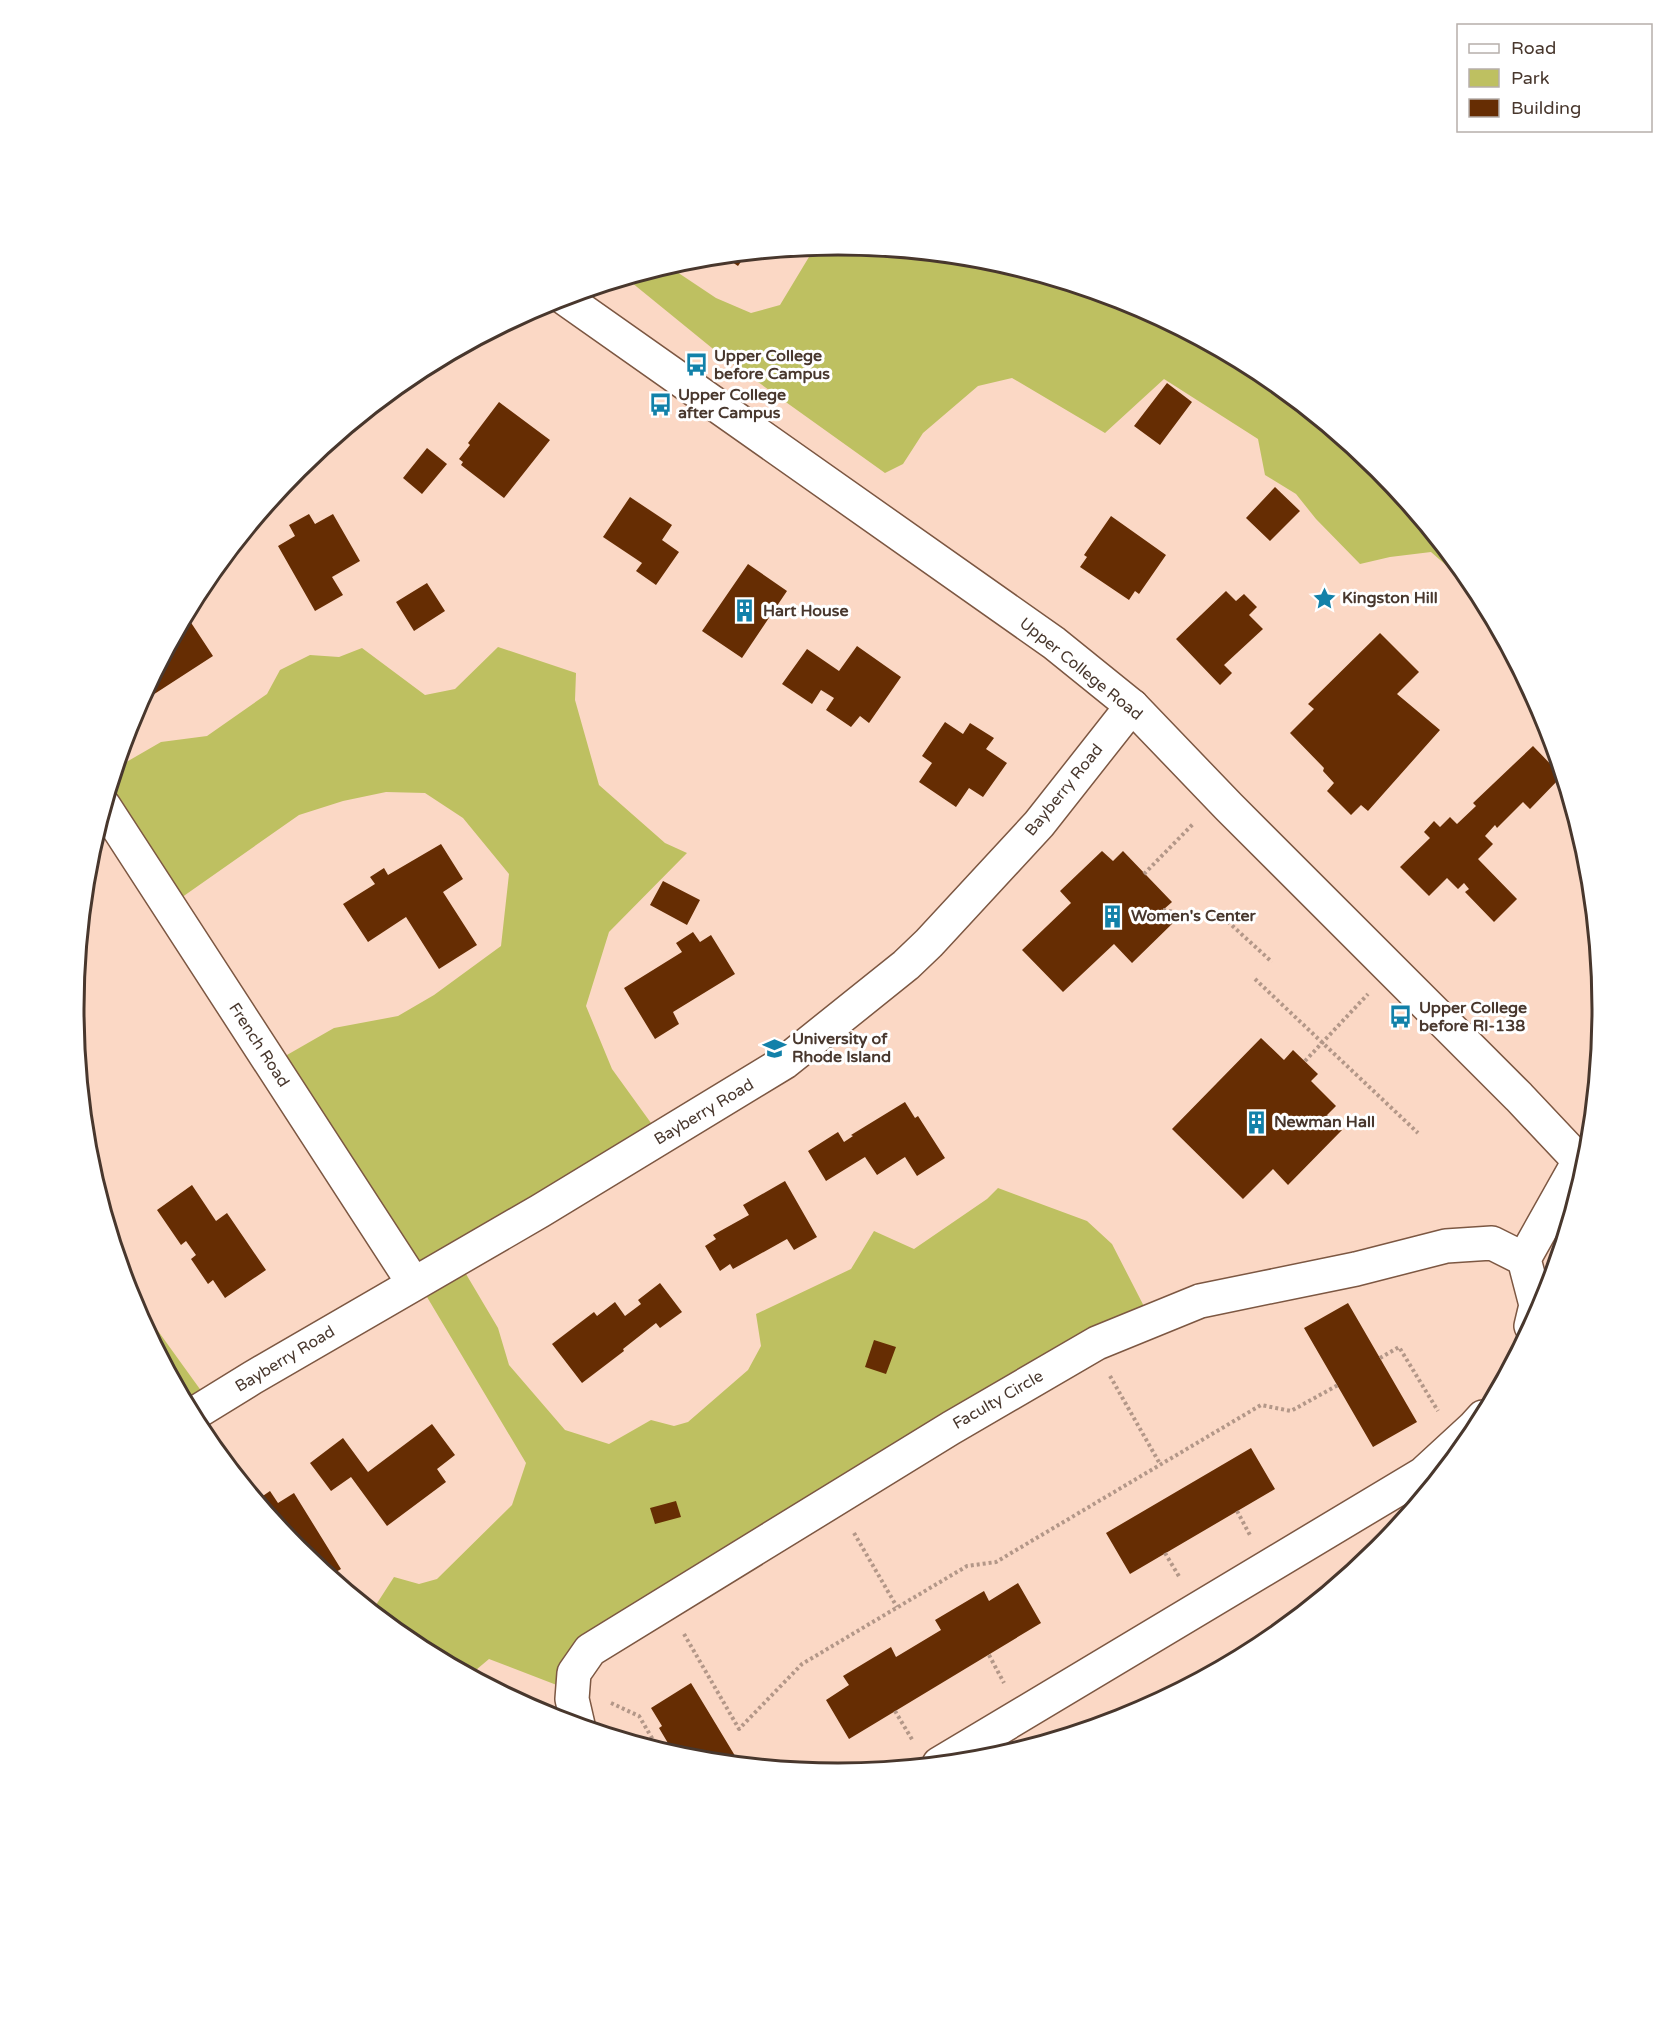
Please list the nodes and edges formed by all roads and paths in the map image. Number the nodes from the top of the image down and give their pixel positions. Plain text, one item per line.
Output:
1 (572, 304) edge
2 (1132, 706) junction
3 (110, 815) edge
4 (1194, 822) dead end
5 (1144, 873) dead end
6 (1164, 910) dead end
7 (1272, 962) dead end
8 (1255, 979) dead end
9 (1368, 994) dead end
10 (1323, 1043) junction
11 (1305, 1061) dead end
12 (1418, 1133) dead end
13 (1577, 1159) edge
14 (1572, 1181) edge
15 (1524, 1259) junction
16 (414, 1284) junction
17 (1534, 1299) edge
18 (1380, 1358) dead end
19 (1110, 1375) dead end
20 (1338, 1385) dead end
21 (200, 1410) edge
22 (1457, 1440) edge
23 (1449, 1451) edge
24 (1160, 1464) junction
25 (854, 1533) dead end
26 (660, 1606) junction
27 (897, 1607) junction
28 (573, 1692) junction
29 (576, 1716) edge
30 (653, 1739) edge
31 (956, 1754) edge

1 - 2 street, Upper College Road
2 - 13 street, Upper College Road
2 - 16 street, Bayberry Road
3 - 16 street, French Road
4 - 5 path
6 - 7 path
8 - 10 path
9 - 10 path
10 - 11 path
10 - 12 path
14 - 15 street
15 - 17 street
15 - 26 street, Faculty Circle
16 - 21 street, Bayberry Road
18 - 22 path
19 - 24 path
20 - 24 path
23 - 31 street
24 - 27 path
25 - 27 path
26 - 27 path
26 - 28 street, Faculty Circle
28 - 29 street, Faculty Circle
28 - 30 path

